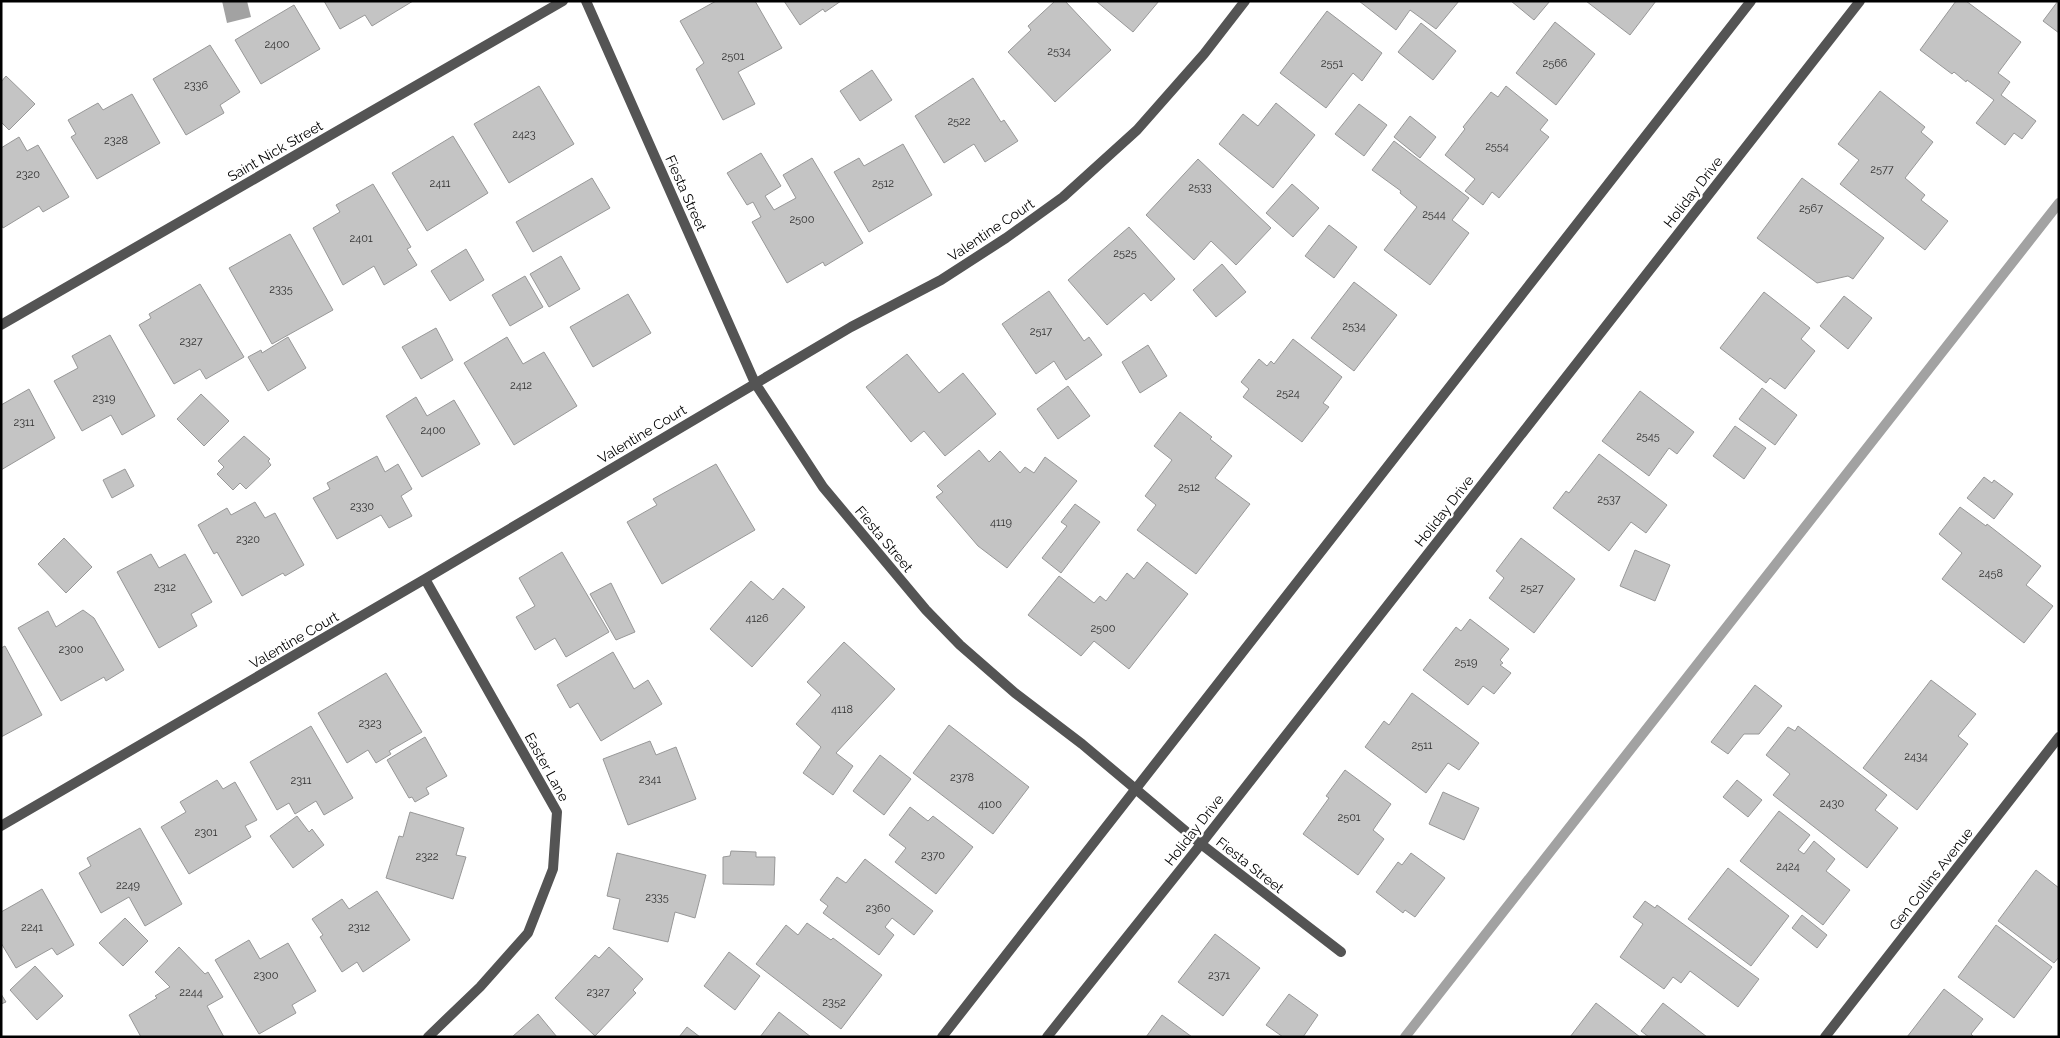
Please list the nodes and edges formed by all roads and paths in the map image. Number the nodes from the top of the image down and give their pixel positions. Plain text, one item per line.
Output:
1 (563, 1) edge
2 (586, 1) edge
3 (1246, 1) edge
4 (1751, 1) edge
5 (1860, 1) edge
6 (1, 325) edge
7 (755, 383) junction
8 (425, 579) junction
9 (2059, 737) edge
10 (1134, 789) junction
11 (1, 826) edge
12 (1201, 844) junction
13 (1341, 952) dead end
14 (428, 1037) edge
15 (942, 1037) edge
16 (1048, 1037) edge
17 (1825, 1037) edge

1 - 6 street, Saint Nick Street
2 - 7 street, Fiesta Street
3 - 7 street, Valentine Court
4 - 10 street
5 - 12 street, Holiday Drive
7 - 8 street, Valentine Court
7 - 10 street, Fiesta Street
8 - 11 street, Valentine Court
8 - 14 street, Easter Lane
9 - 17 street, Gen Collins Avenue
10 - 12 street, Fiesta Street
10 - 15 street
12 - 13 street, Fiesta Street
12 - 16 street, Holiday Drive

